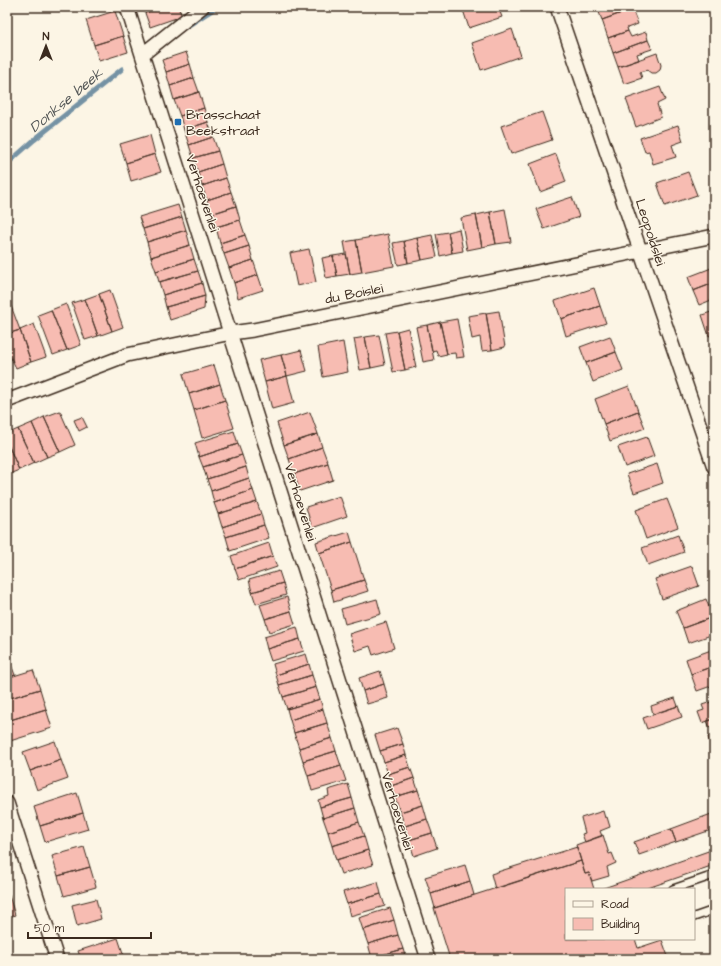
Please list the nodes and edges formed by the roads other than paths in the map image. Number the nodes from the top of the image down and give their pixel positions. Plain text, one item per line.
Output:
1 (127, 7) edge
2 (202, 7) edge
3 (557, 7) edge
4 (143, 54) junction
5 (714, 236) edge
6 (641, 251) junction
7 (231, 333) junction
8 (7, 401) edge
9 (714, 467) edge
10 (7, 803) edge
11 (714, 875) edge
12 (677, 888) edge
13 (714, 910) edge
14 (695, 917) edge
15 (57, 959) edge
16 (428, 959) edge

1 - 4 street, Verhoevenlei
2 - 4 street
3 - 6 street, Leopoldslei
4 - 7 street, Verhoevenlei
5 - 6 street, du Boislei
6 - 7 street, du Boislei
6 - 9 street, Leopoldslei
7 - 8 street, du Boislei
7 - 16 street, Verhoevenlei
10 - 15 street
11 - 12 lane
13 - 14 lane

